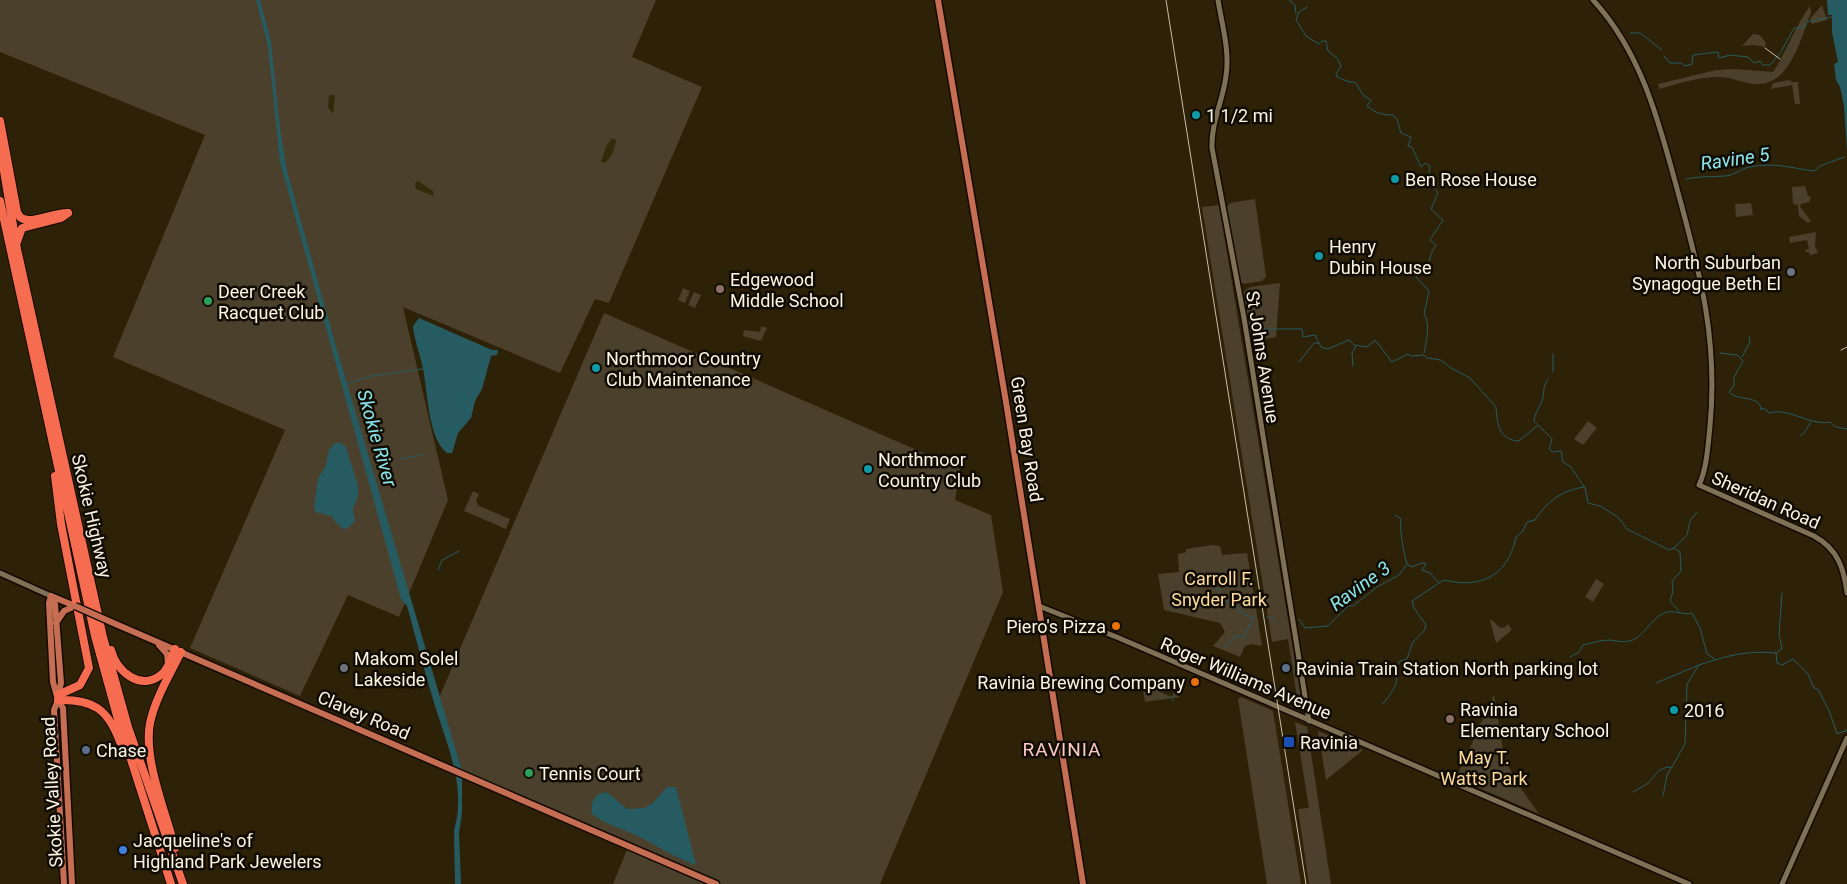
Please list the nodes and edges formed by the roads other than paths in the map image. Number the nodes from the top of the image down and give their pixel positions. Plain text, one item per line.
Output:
1 (938, 0) edge
2 (1218, 0) edge
3 (1593, 0) edge
4 (0, 121) edge
5 (0, 147) edge
6 (0, 201) edge
7 (17, 248) junction
8 (47, 420) junction
9 (83, 544) junction
10 (0, 573) edge
11 (1847, 594) edge
12 (51, 596) junction
13 (74, 606) junction
14 (1039, 606) junction
15 (56, 624) junction
16 (152, 640) junction
17 (178, 651) junction
18 (167, 667) junction
19 (58, 698) junction
20 (1309, 720) junction
21 (1847, 738) edge
22 (143, 798) junction
23 (64, 881) edge
24 (72, 881) edge
25 (171, 884) edge
26 (184, 884) edge
27 (716, 884) edge
28 (1083, 884) edge
29 (1689, 884) edge
30 (1782, 884) edge

1 - 14 main road, Green Bay Road
2 - 20 street, St Johns Avenue
3 - 11 street, Sheridan Road
4 - 7 highway
5 - 7 highway, Skokie Highway
6 - 8 highway, Skokie Highway
7 - 9 highway, Skokie Highway
8 - 19 highway
8 - 22 highway, Skokie Highway
9 - 18 highway
9 - 26 highway, Skokie Highway
10 - 12 street, Clavey Road
12 - 13 main road, Clavey Road
12 - 15 main road, Skokie Valley Road
12 - 19 main road, Skokie Valley Road
13 - 15 main road
13 - 16 main road, Clavey Road, bridge
14 - 20 street, Roger Williams Avenue
14 - 28 main road, Green Bay Road
15 - 19 main road, Skokie Valley Road
16 - 17 main road, Clavey Road
16 - 18 main road
17 - 18 highway
17 - 26 highway
17 - 27 main road, Clavey Road
19 - 22 highway
19 - 23 main road, Skokie Valley Road
19 - 24 main road, Skokie Valley Road
20 - 29 street, Roger Williams Avenue
21 - 30 street
22 - 25 highway, Skokie Highway
23 - 24 main road

